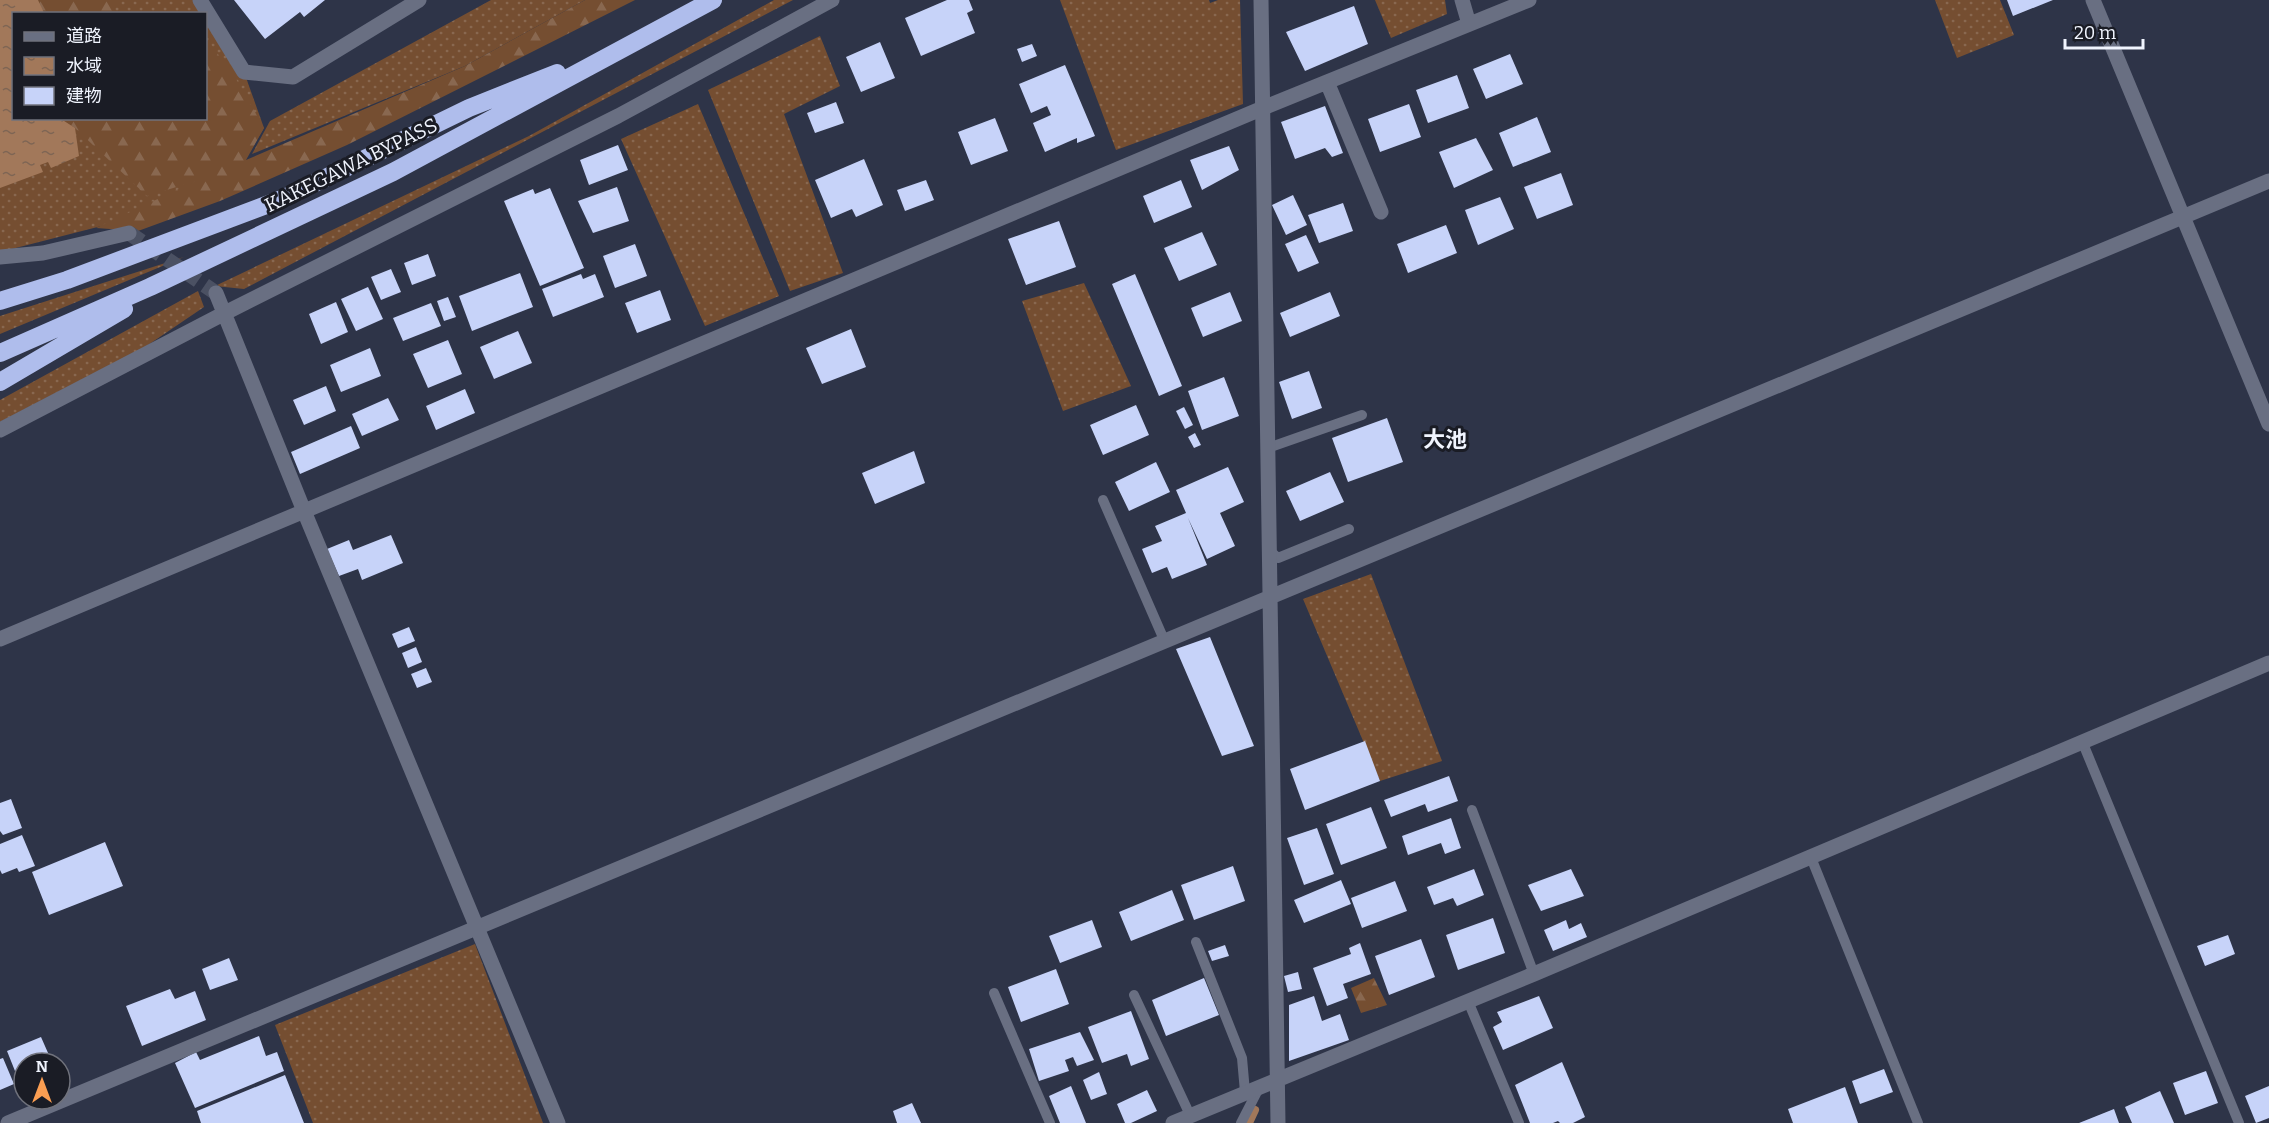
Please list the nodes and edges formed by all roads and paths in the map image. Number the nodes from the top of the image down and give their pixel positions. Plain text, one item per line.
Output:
1 (200, 0) edge
2 (419, 0) edge
3 (713, 0) edge
4 (832, 0) edge
5 (1261, 0) edge
6 (1462, 0) edge
7 (1529, 0) edge
8 (2093, 0) edge
9 (1469, 24) junction
10 (640, 41) junction
11 (1327, 82) junction
12 (1263, 108) junction
13 (2269, 182) edge
14 (1382, 212) dead end
15 (2184, 217) junction
16 (129, 233) dead end
17 (0, 257) edge
18 (211, 258) junction
19 (216, 293) tunnel mouth
20 (0, 301) edge
21 (223, 314) junction
22 (0, 354) edge
23 (0, 382) edge
24 (1362, 415) dead end
25 (2269, 424) edge
26 (0, 430) edge
27 (1268, 448) junction
28 (1103, 500) dead end
29 (304, 511) junction
30 (1349, 529) dead end
31 (1270, 551) junction
32 (1270, 598) junction
33 (0, 639) edge
34 (1165, 642) junction
35 (2269, 663) edge
36 (2082, 741) junction
37 (1472, 810) dead end
38 (1810, 855) junction
39 (477, 928) junction
40 (1196, 942) dead end
41 (1534, 974) junction
42 (994, 993) dead end
43 (1134, 994) dead end
44 (1468, 1001) junction
45 (1278, 1078) junction
46 (1261, 1086) junction
47 (1245, 1092) junction
48 (1190, 1115) junction
49 (8, 1123) edge
50 (558, 1123) edge
51 (1050, 1123) edge
52 (1173, 1123) edge
53 (1241, 1123) edge
54 (1278, 1123) edge
55 (1519, 1123) edge
56 (1918, 1123) edge
57 (2239, 1123) edge

1 - 2 street
3 - 10 highway, KAKEGAWA BYPASS
4 - 21 street
5 - 12 street
6 - 9 street
7 - 9 street
8 - 15 street
9 - 11 street
10 - 18 highway, KAKEGAWA BYPASS
10 - 20 highway
11 - 12 street
11 - 14 street
12 - 27 street
12 - 29 street
13 - 15 street
15 - 25 street
15 - 32 street
16 - 17 street
18 - 22 highway, KAKEGAWA BYPASS
18 - 23 highway
19 - 21 street
21 - 26 street
21 - 29 street
24 - 27 lane
27 - 31 street
28 - 34 lane
29 - 33 street
29 - 39 street
30 - 31 lane
31 - 32 street
32 - 34 street
32 - 45 street
34 - 39 street
35 - 36 street
36 - 38 street
36 - 57 lane
37 - 41 lane
38 - 41 street
38 - 56 lane
39 - 49 street
39 - 50 street
40 - 47 lane
41 - 44 street
42 - 51 lane
43 - 48 lane
44 - 45 street
44 - 55 lane
45 - 46 street
45 - 54 street
46 - 47 street
46 - 53 lane
47 - 48 street
48 - 52 street

